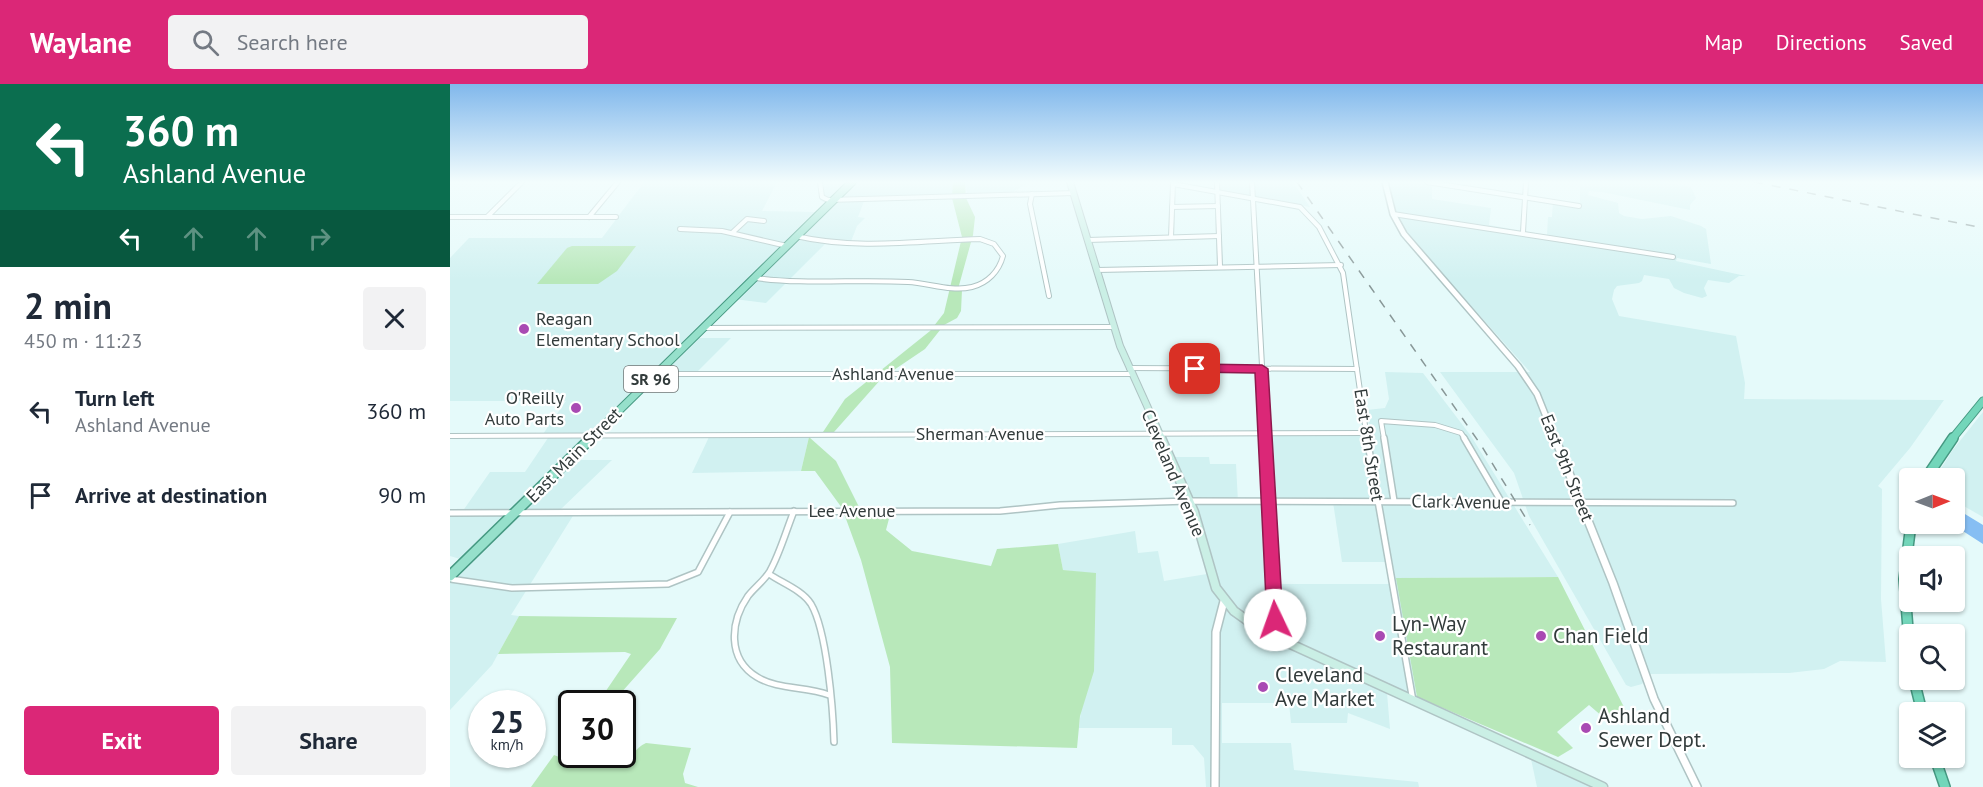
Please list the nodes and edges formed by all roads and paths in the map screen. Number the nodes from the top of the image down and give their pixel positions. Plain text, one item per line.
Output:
1 (1393, 214) edge
2 (489, 215) edge
3 (818, 215) edge
4 (1032, 215) edge
5 (1080, 215) edge
6 (1172, 215) edge
7 (1218, 215) edge
8 (1253, 215) edge
9 (1308, 215) edge
10 (1399, 215) edge
11 (1524, 215) edge
12 (616, 216) dead end
13 (450, 217) edge
14 (487, 217) junction
15 (589, 217) joint
16 (764, 221) dead end
17 (680, 229) dead end
18 (1523, 232) junction
19 (732, 233) junction
20 (796, 236) junction
21 (1219, 236) junction
22 (1171, 237) junction
23 (1088, 240) junction
24 (787, 246) junction
25 (1674, 257) dead end
26 (1256, 265) junction
27 (1341, 265) junction
28 (1220, 266) junction
29 (1096, 270) junction
30 (754, 278) junction
31 (1049, 296) dead end
32 (1114, 327) junction
33 (702, 328) junction
34 (1262, 369) junction
35 (1357, 369) junction
36 (1130, 371) junction
37 (656, 374) junction
38 (1983, 402) edge
39 (1265, 433) junction
40 (1366, 433) junction
41 (1157, 434) junction
42 (450, 436) edge
43 (593, 436) junction
44 (1932, 468) edge
45 (1189, 501) junction
46 (1269, 501) junction
47 (1378, 501) junction
48 (1394, 501) junction
49 (1579, 502) junction
50 (1502, 503) junction
51 (1733, 503) dead end
52 (730, 512) junction
53 (794, 512) junction
54 (450, 513) edge
55 (515, 513) junction
56 (1910, 534) edge
57 (769, 574) junction
58 (450, 578) edge
59 (1224, 601) junction
60 (1908, 624) edge
61 (1276, 638) junction
62 (829, 695) junction
63 (1413, 701) junction
64 (834, 742) dead end
65 (1938, 768) edge
66 (1215, 787) edge
67 (1603, 787) edge
68 (1697, 787) edge
69 (1945, 787) edge

1 - 49 street, East 9th Street
2 - 14 street
3 - 20 main road, East Main Street / SR 96
4 - 31 street
5 - 23 main road, Cleveland Avenue
6 - 22 street
7 - 21 street
8 - 26 street
9 - 27 street, East 8th Street
10 - 18 street
11 - 18 street
12 - 15 street
13 - 14 street
14 - 15 street
16 - 19 street
17 - 19 street
18 - 25 street
19 - 24 street
20 - 24 main road, East Main Street / SR 96
20 - 30 street
21 - 22 street
21 - 28 street
22 - 23 street
23 - 29 main road, Cleveland Avenue
24 - 30 main road, East Main Street / SR 96
26 - 27 street
26 - 28 street
26 - 34 street
27 - 35 street, East 8th Street
28 - 29 street
29 - 32 main road, Cleveland Avenue
30 - 33 main road, East Main Street / SR 96
32 - 33 street
32 - 36 main road, Cleveland Avenue
33 - 37 main road, East Main Street / SR 96
34 - 35 street, Ashland Avenue
34 - 36 street, Ashland Avenue
34 - 39 street
35 - 40 street, East 8th Street
36 - 37 street, Ashland Avenue
36 - 41 main road, Cleveland Avenue
37 - 43 main road, East Main Street / SR 96
38 - 44 highway
39 - 40 street, Sherman Avenue
39 - 41 street, Sherman Avenue
39 - 46 street
40 - 47 street, East 8th Street
41 - 43 street, Sherman Avenue
41 - 45 main road, Cleveland Avenue
42 - 43 street, Sherman Avenue
43 - 55 main road, East Main Street / SR 96
45 - 46 street, Clark Avenue
45 - 53 street, Lee Avenue
45 - 59 main road, Cleveland Avenue
46 - 47 street, Clark Avenue
46 - 61 street
47 - 48 street, Clark Avenue
47 - 63 street, East 8th Street
48 - 50 street, Clark Avenue
48 - 50 street
49 - 50 street, Clark Avenue
49 - 51 street, Clark Avenue
49 - 68 street, East 9th Street
52 - 53 street, Lee Avenue
52 - 55 street, Lee Avenue
52 - 58 street
53 - 57 street
54 - 55 street, Lee Avenue
55 - 58 main road, East Main Street / SR 96
56 - 60 highway
57 - 62 street
57 - 62 street
59 - 61 main road, Cleveland Avenue
59 - 66 street
61 - 63 main road, Cleveland Avenue
62 - 64 street
63 - 67 main road, Cleveland Avenue
65 - 69 highway

